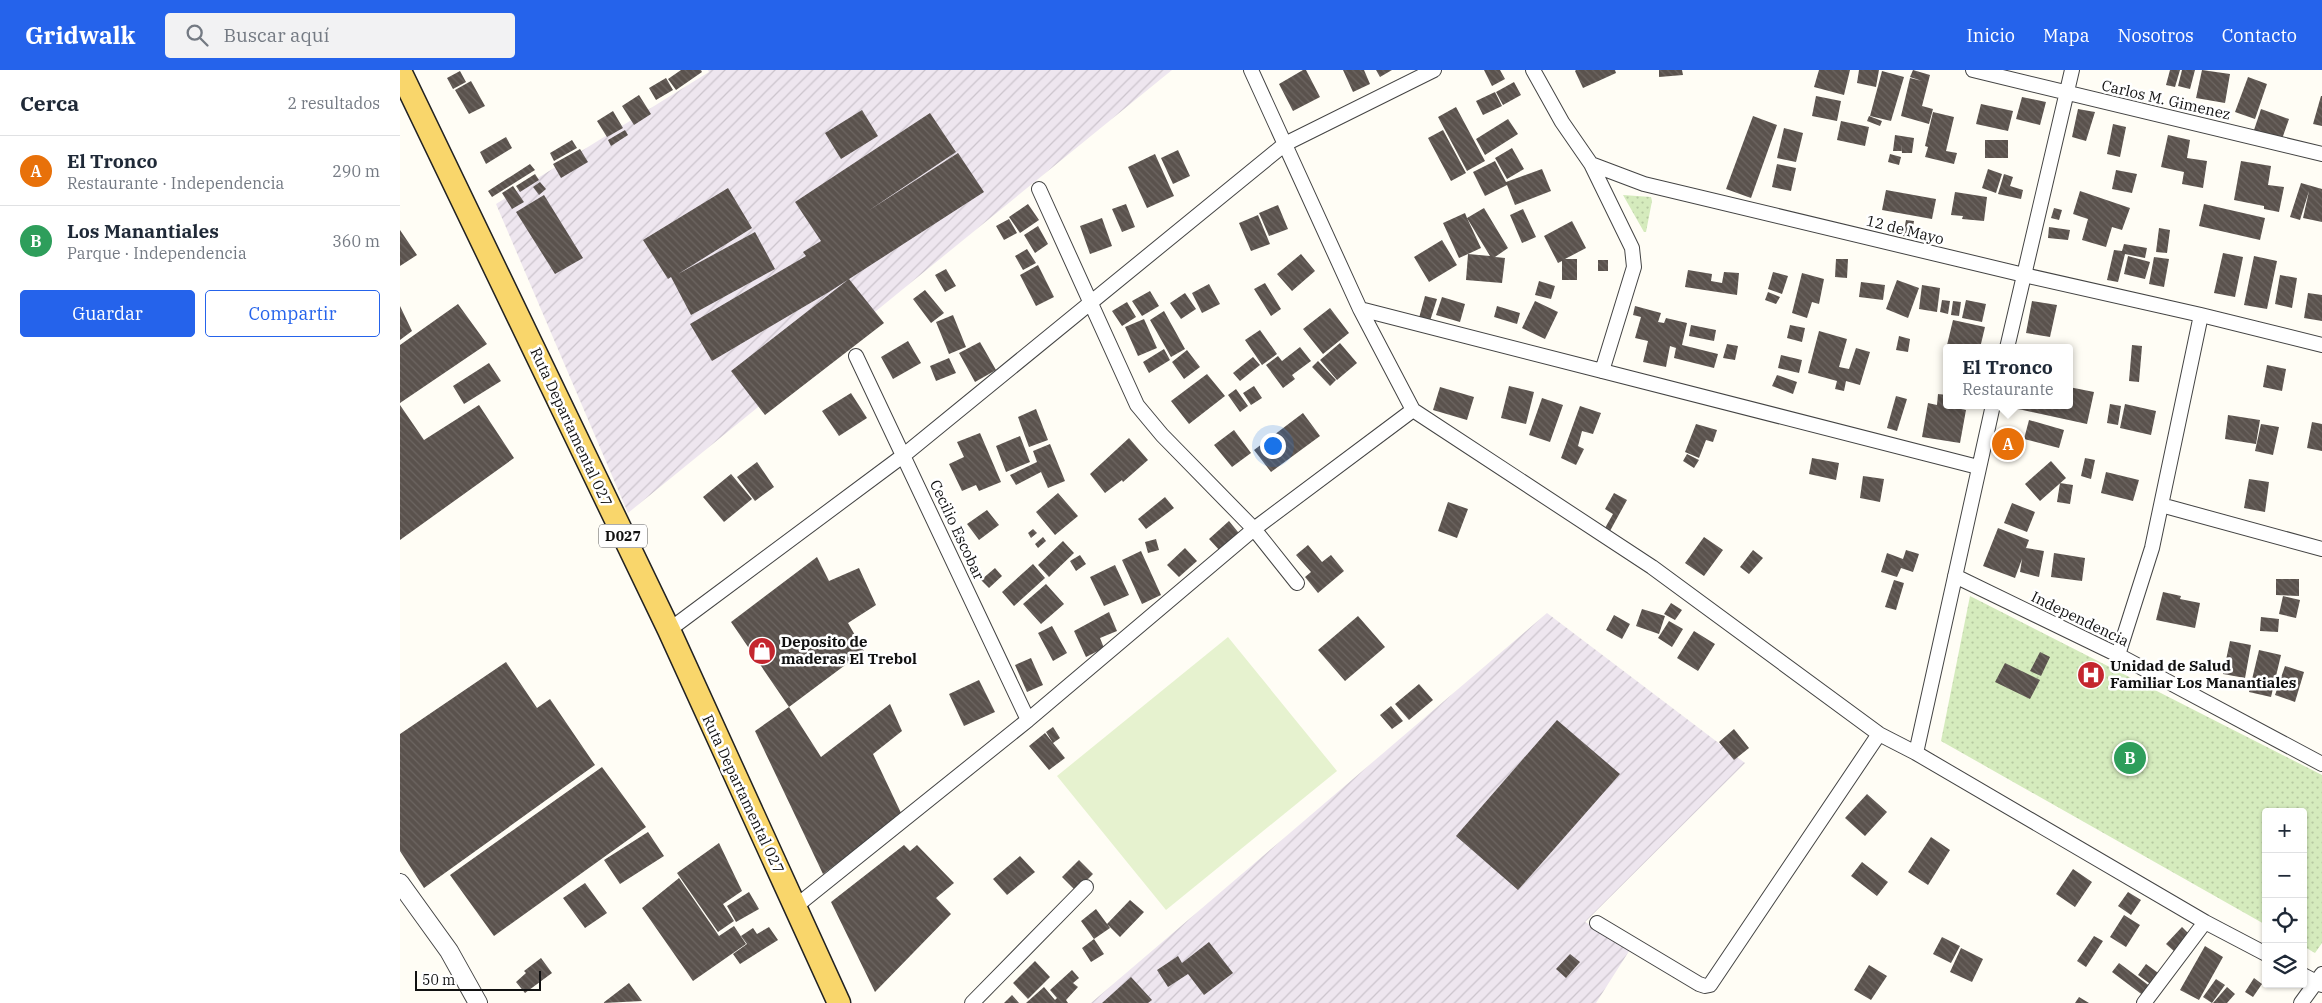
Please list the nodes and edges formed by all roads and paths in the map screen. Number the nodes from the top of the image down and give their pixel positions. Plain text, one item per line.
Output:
1 (1252, 70) edge
2 (1434, 70) edge
3 (1533, 70) edge
4 (1973, 70) edge
5 (2072, 70) edge
6 (400, 71) edge
7 (2066, 94) junction
8 (1285, 144) junction
9 (2322, 154) edge
10 (1591, 164) junction
11 (1039, 189) dead end
12 (2024, 275) junction
13 (1090, 304) junction
14 (1360, 309) junction
15 (2201, 315) junction
16 (2008, 344) edge
17 (2322, 346) edge
18 (856, 356) dead end
19 (1602, 371) junction
20 (1992, 409) edge
21 (1413, 410) junction
22 (904, 455) junction
23 (1978, 467) junction
24 (2161, 505) junction
25 (1254, 529) junction
26 (2322, 549) edge
27 (1955, 576) junction
28 (1297, 583) dead end
29 (669, 630) junction
30 (2118, 655) junction
31 (1028, 720) junction
32 (1879, 734) junction
33 (1916, 753) junction
34 (2322, 764) edge
35 (400, 883) edge
36 (1086, 887) dead end
37 (795, 908) junction
38 (2205, 922) junction
39 (1597, 923) dead end
40 (2262, 952) edge
41 (2307, 976) edge
42 (2320, 980) edge
43 (478, 1003) edge
44 (839, 1003) edge
45 (972, 1003) edge
46 (2144, 1003) edge
47 (2301, 1003) edge

1 - 8 street
2 - 8 street
3 - 10 street
4 - 7 street, Carlos M. Gimenez
5 - 7 street
6 - 29 main road, Ruta Departamental 027 / D027
7 - 9 street, Carlos M. Gimenez
7 - 12 street
8 - 13 street
8 - 14 street
10 - 12 street, 12 de Mayo
10 - 19 street
11 - 13 street
12 - 15 street, 12 de Mayo
12 - 16 street
13 - 22 street
13 - 25 street
14 - 19 street
14 - 21 street
15 - 17 street, 12 de Mayo
15 - 24 street
18 - 22 street, Cecilio Escobar
19 - 23 street
20 - 23 street
21 - 25 street
21 - 32 street
22 - 29 street
22 - 31 street, Cecilio Escobar
23 - 27 street
24 - 26 street
24 - 30 street
25 - 28 street
25 - 31 street
27 - 30 street, Independencia
27 - 33 street
29 - 37 main road, Ruta Departamental 027 / D027
30 - 34 street, Independencia
31 - 37 street
32 - 33 street
32 - 39 street
33 - 38 street
35 - 43 street
36 - 45 street
37 - 44 main road, Ruta Departamental 027 / D027
38 - 40 street
38 - 46 street
41 - 42 street
42 - 47 street

